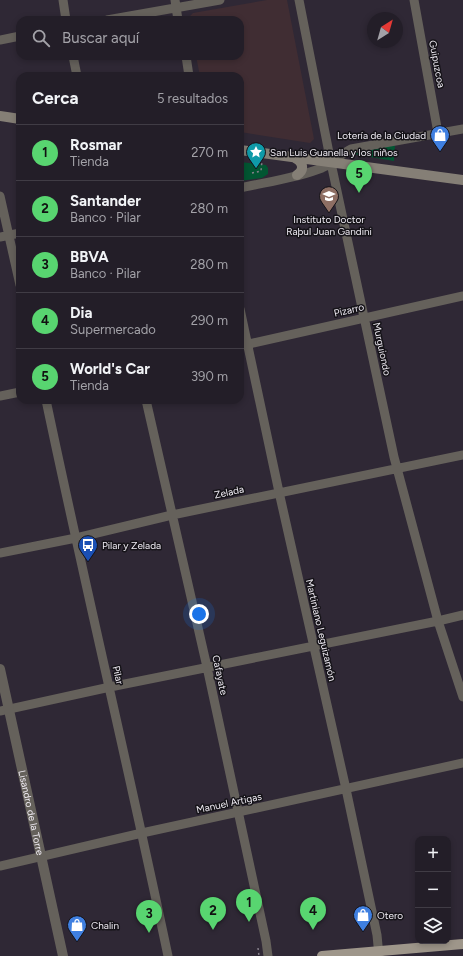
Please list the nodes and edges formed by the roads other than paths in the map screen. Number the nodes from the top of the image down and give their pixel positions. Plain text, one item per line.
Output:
1 (63, 0) edge
2 (220, 0) edge
3 (299, 0) edge
4 (414, 0) edge
5 (175, 4) edge
6 (65, 16) edge
7 (124, 16) edge
8 (177, 16) edge
9 (16, 37) edge
10 (0, 40) edge
11 (74, 60) edge
12 (187, 60) edge
13 (76, 72) edge
14 (189, 72) edge
15 (0, 116) edge
16 (16, 118) edge
17 (463, 129) edge
18 (438, 133) junction
19 (244, 151) edge
20 (295, 158) junction
21 (331, 163) junction
22 (297, 175) junction
23 (463, 180) edge
24 (244, 187) edge
25 (0, 196) edge
26 (16, 234) edge
27 (4, 236) edge
28 (16, 273) edge
29 (463, 296) edge
30 (364, 318) junction
31 (244, 345) edge
32 (16, 393) edge
33 (0, 396) edge
34 (47, 404) edge
35 (147, 404) edge
36 (463, 454) edge
37 (398, 467) junction
38 (279, 492) junction
39 (172, 515) junction
40 (76, 538) junction
41 (0, 553) edge
42 (463, 615) edge
43 (438, 621) junction
44 (314, 646) junction
45 (207, 667) junction
46 (0, 669) edge
47 (110, 687) junction
48 (463, 697) edge
49 (4, 710) edge
50 (463, 763) edge
51 (346, 789) junction
52 (238, 812) junction
53 (142, 833) junction
54 (42, 856) junction
55 (0, 866) edge
56 (463, 944) edge
57 (379, 954) edge
58 (63, 956) edge
59 (168, 956) edge
60 (268, 956) edge
61 (322, 956) edge

1 - 6 street
2 - 5 street
3 - 21 street, Murguiondo
4 - 18 street, Guipuzcoa
5 - 7 street
5 - 8 street
9 - 10 street
11 - 13 street
12 - 14 street
15 - 16 main road
17 - 18 street
18 - 21 street
19 - 20 main road
20 - 21 main road
20 - 22 main road
21 - 22 street
21 - 23 main road
21 - 30 street, Murguiondo
22 - 24 street
25 - 27 street
26 - 27 street
27 - 28 street
29 - 30 street, Pizarro
30 - 31 street, Pizarro
30 - 37 street, Murguiondo
31 - 38 street, Martiniano Leguizamón
32 - 33 street
34 - 40 street, Pilar
35 - 39 street, Cafayate
36 - 37 street, Zelada
37 - 38 street, Zelada
37 - 43 street, Murguiondo
38 - 39 street, Zelada
38 - 44 street, Martiniano Leguizamón
39 - 40 street, Zelada
39 - 45 street, Cafayate
40 - 41 street, Zelada
40 - 47 street, Pilar
42 - 43 street
43 - 44 street
43 - 48 street, Murguiondo
44 - 45 street
44 - 51 street, Martiniano Leguizamón
45 - 47 street
45 - 52 street, Cafayate
46 - 49 street, Lisandro de la Torre
47 - 49 street
47 - 53 street, Pilar
49 - 54 street, Lisandro de la Torre
50 - 51 street, Manuel Artigas
51 - 52 street, Manuel Artigas
51 - 57 street, Martiniano Leguizamón
52 - 53 street, Manuel Artigas
52 - 60 street, Cafayate
53 - 54 street, Manuel Artigas
53 - 59 street, Pilar
54 - 55 street, Manuel Artigas
54 - 58 street, Lisandro de la Torre
56 - 57 main road
57 - 61 main road

